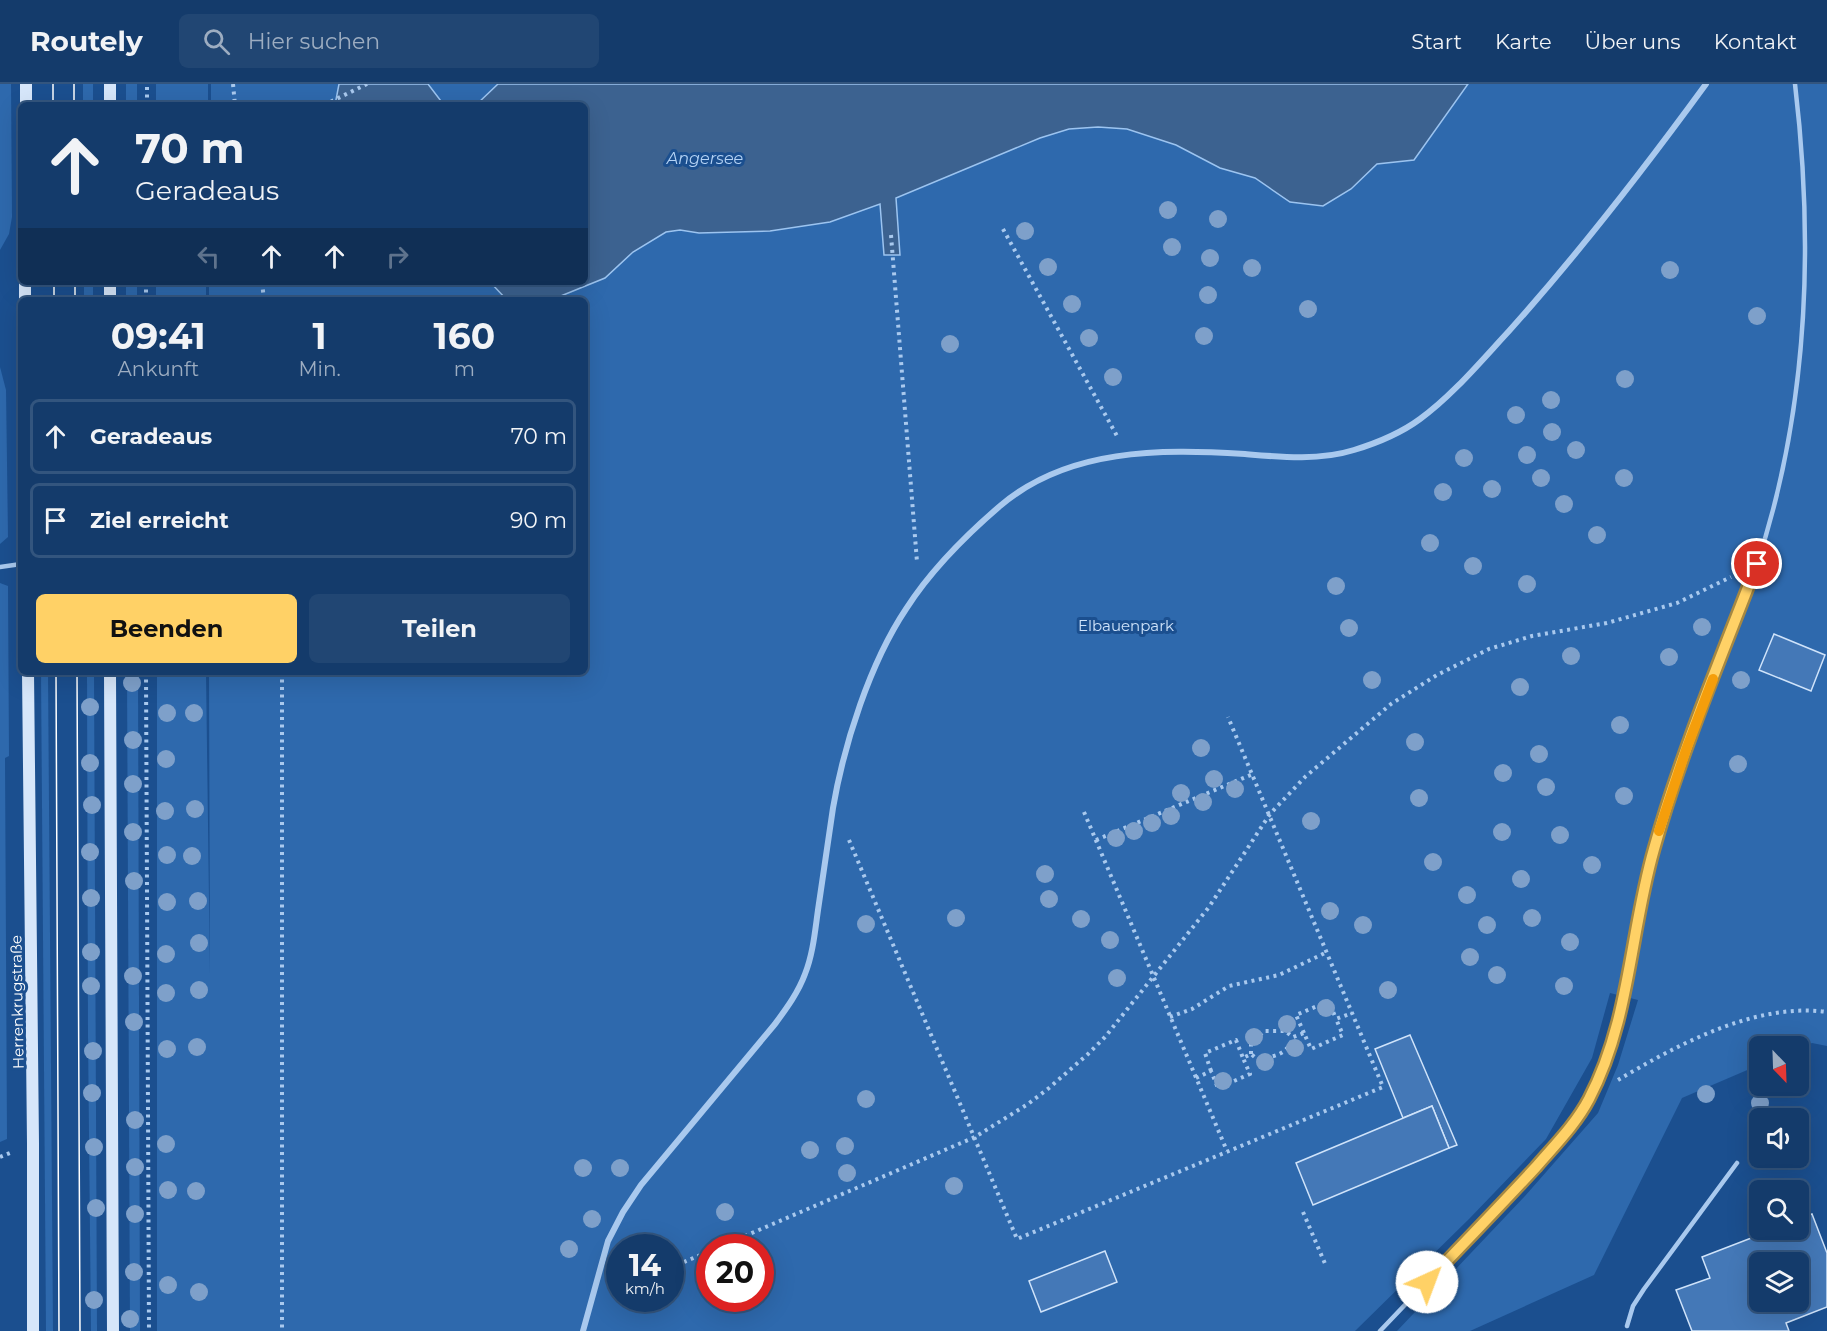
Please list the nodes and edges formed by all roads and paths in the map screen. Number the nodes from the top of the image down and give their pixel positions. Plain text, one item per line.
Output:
1 (26, 84) edge
2 (110, 84) edge
3 (147, 84) edge
4 (232, 84) edge
5 (367, 84) edge
6 (1706, 84) edge
7 (1796, 84) edge
8 (26, 102) edge
9 (110, 102) edge
10 (147, 102) edge
11 (235, 102) edge
12 (330, 102) edge
13 (1003, 229) dead end
14 (891, 234) dead end
15 (1127, 454) junction
16 (18, 564) edge
17 (1757, 564) junction
18 (0, 567) edge
19 (919, 590) junction
20 (28, 675) edge
21 (110, 675) edge
22 (146, 675) edge
23 (282, 675) edge
24 (1228, 717) dead end
25 (1253, 774) junction
26 (834, 803) junction
27 (1084, 812) dead end
28 (1270, 814) junction
29 (1096, 840) junction
30 (1327, 952) junction
31 (1153, 975) junction
32 (1827, 1012) edge
33 (1352, 1013) junction
34 (1170, 1017) junction
35 (1336, 1019) junction
36 (1304, 1033) junction
37 (1293, 1037) junction
38 (1251, 1054) junction
39 (1243, 1058) junction
40 (1211, 1071) junction
41 (1196, 1078) junction
42 (1588, 1100) junction
43 (975, 1137) junction
44 (1227, 1151) junction
45 (1737, 1163) dead end
46 (1303, 1212) dead end
47 (750, 1234) edge
48 (1326, 1266) dead end
49 (1627, 1326) dead end
50 (33, 1331) edge
51 (113, 1331) edge
52 (149, 1331) edge
53 (282, 1331) edge
54 (583, 1331) edge
55 (1380, 1331) edge

1 - 8 street
2 - 9 street
3 - 10 path
4 - 11 path
5 - 12 path
6 - 15 street
7 - 17 lane
13 - 15 path
14 - 19 path
15 - 19 street
16 - 18 lane
17 - 28 path
17 - 42 lane
19 - 26 street
20 - 50 street, Herrenkrugstraße
21 - 51 street
22 - 52 path
23 - 53 path
24 - 25 path
25 - 28 path
25 - 29 path
26 - 43 path
26 - 54 street
27 - 29 path
28 - 30 path
28 - 31 path
29 - 31 path
30 - 33 path
30 - 34 path
31 - 34 path
31 - 43 path
32 - 42 path
33 - 35 path
33 - 44 path
34 - 41 path
35 - 36 path
35 - 36 path
36 - 37 path
37 - 38 path
37 - 38 path
38 - 39 path
39 - 40 path
39 - 40 path
40 - 41 path
41 - 44 path
42 - 55 lane
43 - 44 path
43 - 47 path
45 - 49 lane
46 - 48 path

